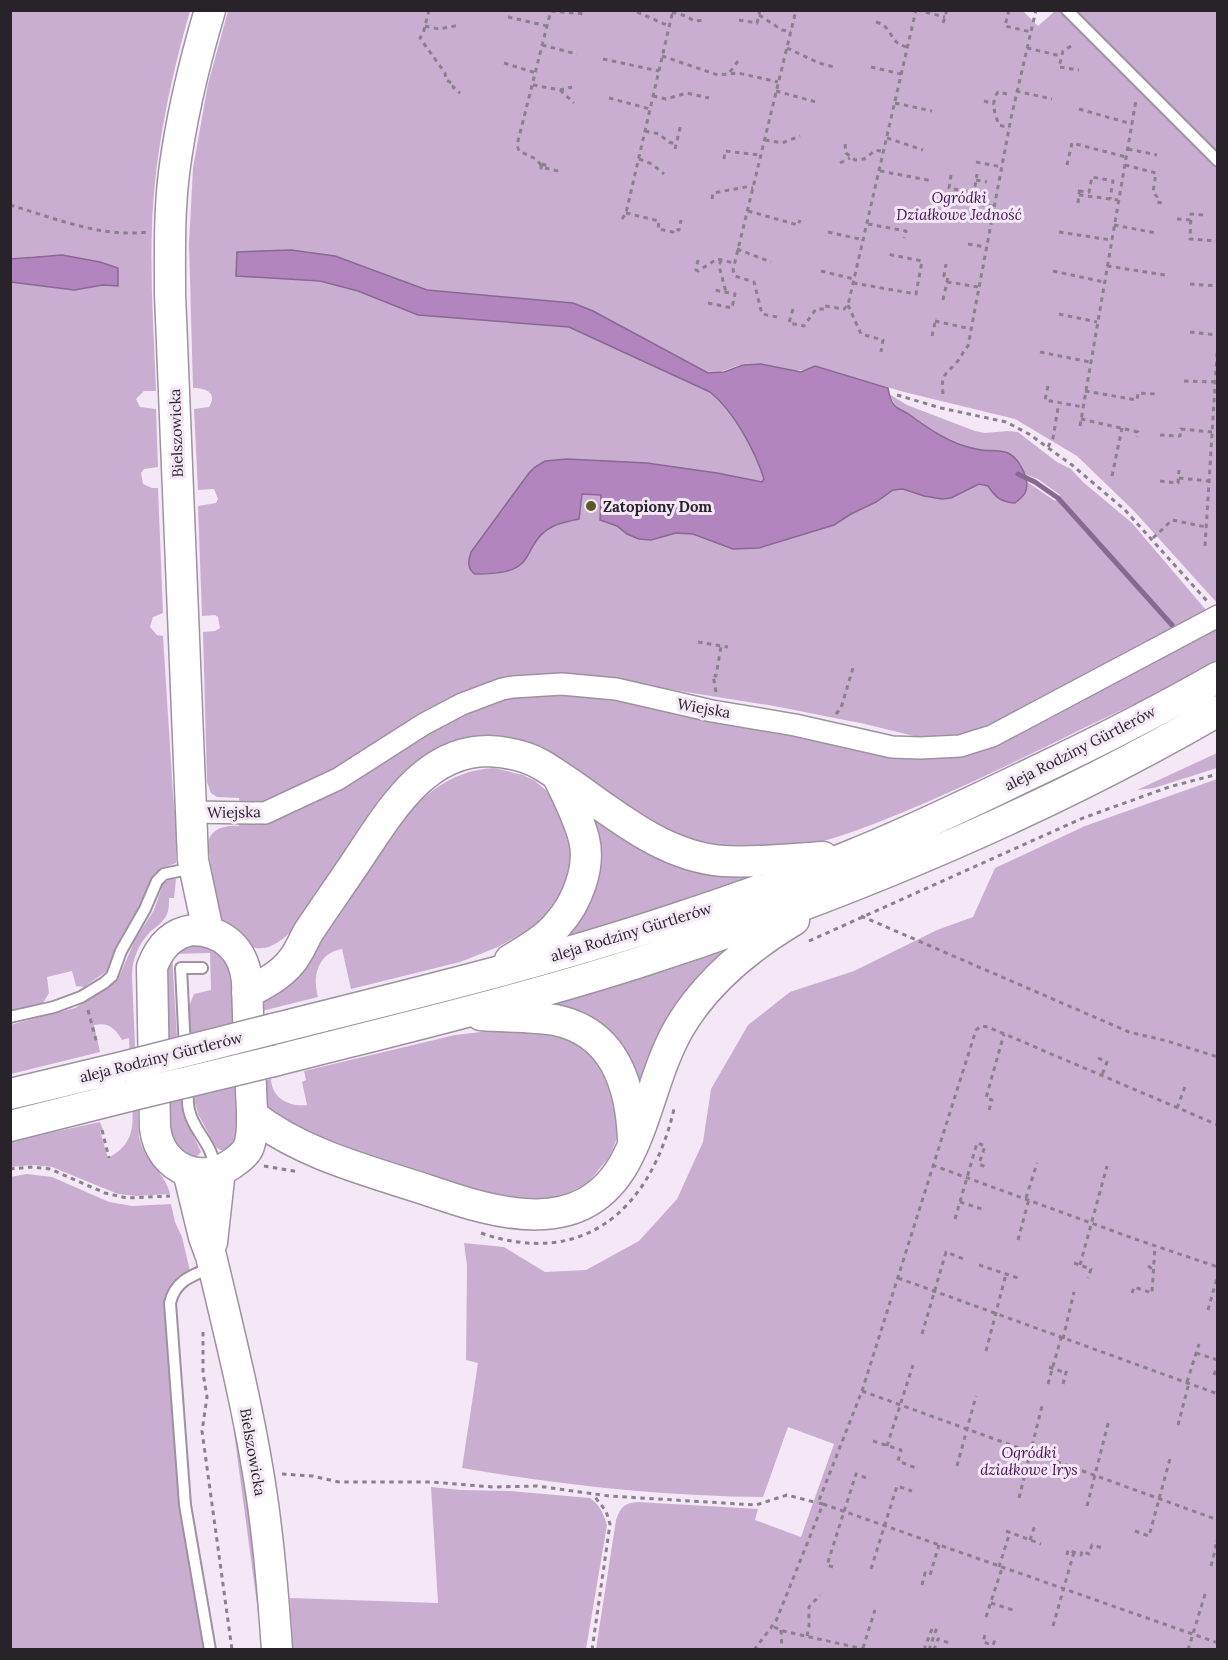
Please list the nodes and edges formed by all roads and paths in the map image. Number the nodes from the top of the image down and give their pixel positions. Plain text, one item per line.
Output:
1 (210, 10) edge
2 (429, 10) edge
3 (796, 10) edge
4 (917, 10) edge
5 (947, 10) edge
6 (1009, 10) edge
7 (1036, 10) edge
8 (1067, 10) edge
9 (551, 11) edge
10 (673, 11) edge
11 (637, 12) edge
12 (760, 13) edge
13 (585, 14) dead end
14 (508, 17) dead end
15 (945, 17) junction
16 (706, 20) dead end
17 (740, 20) dead end
18 (876, 22) dead end
19 (944, 23) dead end
20 (460, 25) dead end
21 (425, 26) junction
22 (547, 26) junction
23 (669, 26) junction
24 (790, 31) junction
25 (1031, 32) junction
26 (542, 45) junction
27 (1071, 46) dead end
28 (908, 47) junction
29 (787, 48) junction
30 (1027, 48) junction
31 (577, 54) dead end
32 (662, 56) junction
33 (1061, 56) junction
34 (603, 59) dead end
35 (738, 61) dead end
36 (504, 63) dead end
37 (834, 67) dead end
38 (871, 67) dead end
39 (1079, 70) dead end
40 (659, 71) junction
41 (536, 73) junction
42 (729, 73) junction
43 (902, 74) junction
44 (778, 82) junction
45 (1139, 83) junction
46 (533, 84) junction
47 (572, 87) dead end
48 (560, 90) junction
49 (776, 91) junction
50 (1016, 91) junction
51 (460, 93) dead end
52 (1006, 94) dead end
53 (653, 96) junction
54 (609, 98) dead end
55 (709, 98) dead end
56 (1052, 99) dead end
57 (984, 101) dead end
58 (816, 102) dead end
59 (574, 103) dead end
60 (895, 103) junction
61 (994, 104) junction
62 (650, 109) junction
63 (1079, 109) dead end
64 (932, 111) dead end
65 (681, 124) dead end
66 (1132, 124) junction
67 (1009, 128) junction
68 (645, 132) junction
69 (800, 136) dead end
70 (887, 138) junction
71 (765, 140) junction
72 (676, 144) junction
73 (845, 144) dead end
74 (675, 149) dead end
75 (1128, 149) junction
76 (923, 150) dead end
77 (884, 152) junction
78 (761, 155) junction
79 (1157, 155) dead end
80 (1126, 157) junction
81 (850, 158) junction
82 (639, 159) junction
83 (724, 159) dead end
84 (976, 162) dead end
85 (1218, 162) edge
86 (840, 163) dead end
87 (1067, 165) dead end
88 (1125, 165) junction
89 (1002, 167) junction
90 (880, 171) junction
91 (562, 172) dead end
92 (664, 174) dead end
93 (977, 174) dead end
94 (951, 175) dead end
95 (976, 180) junction
96 (933, 181) dead end
97 (987, 182) dead end
98 (1080, 185) dead end
99 (753, 188) junction
100 (964, 191) junction
101 (1079, 193) junction
102 (712, 199) dead end
103 (1110, 199) junction
104 (1118, 200) junction
105 (1078, 203) dead end
106 (1162, 203) dead end
107 (10, 205) edge
108 (995, 206) junction
109 (748, 211) junction
110 (626, 213) junction
111 (1203, 215) dead end
112 (622, 219) dead end
113 (1177, 219) dead end
114 (681, 220) dead end
115 (800, 220) dead end
116 (1191, 220) junction
117 (867, 224) junction
118 (1114, 225) junction
119 (156, 231) dead end
120 (828, 232) dead end
121 (1059, 232) dead end
122 (1156, 233) dead end
123 (904, 238) dead end
124 (864, 240) junction
125 (1111, 240) junction
126 (1218, 241) edge
127 (968, 244) dead end
128 (987, 247) junction
129 (737, 249) junction
130 (886, 254) dead end
131 (698, 260) dead end
132 (721, 260) junction
133 (771, 262) dead end
134 (734, 263) junction
135 (946, 264) dead end
136 (1107, 266) junction
137 (821, 271) dead end
138 (1053, 272) dead end
139 (1165, 274) dead end
140 (854, 281) junction
141 (947, 282) junction
142 (1104, 282) junction
143 (1190, 284) dead end
144 (1218, 286) edge
145 (979, 287) junction
146 (714, 290) dead end
147 (726, 292) junction
148 (943, 300) dead end
149 (708, 303) dead end
150 (848, 305) junction
151 (793, 309) dead end
152 (1059, 314) dead end
153 (777, 317) dead end
154 (1097, 322) junction
155 (971, 329) junction
156 (1190, 332) dead end
157 (932, 336) dead end
158 (1218, 337) edge
159 (881, 352) dead end
160 (1040, 352) dead end
161 (1090, 362) junction
162 (1216, 377) edge
163 (1184, 381) dead end
164 (1215, 382) junction
165 (1048, 386) dead end
166 (1085, 392) junction
167 (943, 394) dead end
168 (1157, 394) dead end
169 (897, 395) dead end
170 (1059, 402) junction
171 (1083, 407) junction
172 (1081, 419) junction
173 (1080, 426) dead end
174 (1122, 428) junction
175 (1212, 432) junction
176 (1160, 435) dead end
177 (1137, 438) dead end
178 (1048, 447) junction
179 (1179, 470) dead end
180 (1112, 476) dead end
181 (1179, 478) junction
182 (1160, 481) dead end
183 (1209, 481) junction
184 (1206, 527) junction
185 (1153, 538) junction
186 (1205, 546) dead end
187 (1214, 610) edge
188 (698, 642) dead end
189 (720, 646) junction
190 (729, 647) dead end
191 (853, 668) dead end
192 (1218, 677) edge
193 (712, 711) junction
194 (1218, 711) edge
195 (829, 733) junction
196 (557, 775) junction
197 (190, 812) junction
198 (853, 855) junction
199 (190, 864) junction
200 (840, 892) junction
201 (861, 916) dead end
202 (208, 931) junction
203 (178, 935) junction
204 (202, 968) dead end
205 (480, 976) junction
206 (246, 979) junction
207 (86, 1002) dead end
208 (457, 1014) junction
209 (10, 1017) edge
210 (1004, 1034) junction
211 (97, 1044) dead end
212 (1098, 1058) dead end
213 (1218, 1058) edge
214 (186, 1063) dead end
215 (187, 1075) dead end
216 (1102, 1076) junction
217 (1186, 1084) dead end
218 (10, 1094) edge
219 (1177, 1108) junction
220 (989, 1110) dead end
221 (252, 1115) junction
222 (1218, 1125) edge
223 (10, 1126) edge
224 (102, 1130) dead end
225 (633, 1142) junction
226 (249, 1146) junction
227 (314, 1152) junction
228 (109, 1158) dead end
229 (1037, 1163) dead end
230 (932, 1165) junction
231 (1107, 1166) dead end
232 (986, 1167) dead end
233 (207, 1171) junction
234 (967, 1177) junction
235 (1028, 1199) junction
236 (960, 1202) junction
237 (982, 1209) dead end
238 (955, 1218) dead end
239 (1092, 1223) junction
240 (1018, 1240) dead end
241 (1155, 1246) junction
242 (966, 1260) dead end
243 (212, 1261) junction
244 (1074, 1263) dead end
245 (979, 1265) dead end
246 (1080, 1265) junction
247 (1148, 1266) dead end
248 (1218, 1267) edge
249 (1154, 1270) junction
250 (1006, 1274) junction
251 (1218, 1274) edge
252 (898, 1278) junction
253 (1018, 1278) dead end
254 (1088, 1278) dead end
255 (934, 1291) junction
256 (1074, 1292) dead end
257 (1132, 1293) dead end
258 (1208, 1310) dead end
259 (996, 1313) junction
260 (922, 1334) dead end
261 (1062, 1338) junction
262 (1199, 1344) dead end
263 (986, 1351) dead end
264 (1196, 1353) junction
265 (1218, 1362) edge
266 (913, 1365) dead end
267 (1050, 1368) junction
268 (1214, 1375) dead end
269 (1188, 1382) junction
270 (1048, 1383) dead end
271 (1063, 1384) dead end
272 (862, 1391) junction
273 (1218, 1394) edge
274 (976, 1396) dead end
275 (901, 1404) junction
276 (1042, 1406) dead end
277 (1109, 1420) dead end
278 (1178, 1425) dead end
279 (967, 1429) junction
280 (873, 1441) dead end
281 (887, 1446) junction
282 (1030, 1451) junction
283 (1171, 1455) dead end
284 (957, 1466) dead end
285 (916, 1468) dead end
286 (259, 1474) junction
287 (1095, 1475) junction
288 (869, 1479) dead end
289 (912, 1491) dead end
290 (593, 1494) junction
291 (1019, 1498) dead end
292 (1161, 1498) junction
293 (818, 1503) junction
294 (823, 1504) junction
295 (1087, 1506) dead end
296 (844, 1511) junction
297 (1218, 1520) edge
298 (1035, 1525) dead end
299 (884, 1526) junction
300 (1135, 1531) dead end
301 (1030, 1540) junction
302 (1218, 1541) edge
303 (1041, 1544) dead end
304 (939, 1545) junction
305 (1217, 1547) edge
306 (1102, 1548) dead end
307 (1074, 1552) junction
308 (1067, 1555) dead end
309 (1212, 1566) dead end
310 (833, 1567) dead end
311 (1001, 1567) junction
312 (872, 1569) dead end
313 (922, 1585) dead end
314 (1064, 1590) junction
315 (1206, 1591) dead end
316 (820, 1595) dead end
317 (991, 1603) junction
318 (875, 1610) dead end
319 (1016, 1611) dead end
320 (986, 1617) dead end
321 (773, 1626) junction
322 (1053, 1626) dead end
323 (781, 1630) junction
324 (1193, 1634) junction
325 (985, 1635) dead end
326 (807, 1636) junction
327 (996, 1637) dead end
328 (988, 1643) junction
329 (1218, 1643) edge
330 (952, 1644) dead end
331 (863, 1648) junction
332 (210, 1650) edge
333 (277, 1650) edge
334 (592, 1650) edge
335 (754, 1650) edge
336 (782, 1650) edge
337 (868, 1650) edge
338 (924, 1650) edge
339 (929, 1650) edge
340 (934, 1650) edge
341 (986, 1650) edge
342 (1188, 1650) edge

1 - 197 main road, Bielszowicka
2 - 21 path
3 - 24 path
4 - 15 path
4 - 28 path
5 - 15 path
6 - 25 path
7 - 25 path
8 - 45 lane
9 - 13 path
9 - 22 path
10 - 16 path
10 - 23 path
11 - 23 path
12 - 17 path
12 - 24 path
14 - 22 path
15 - 19 path
18 - 28 path
20 - 21 path
21 - 51 path
22 - 26 path
23 - 32 path
24 - 29 path
25 - 30 path
26 - 31 path
26 - 41 path
27 - 33 path
28 - 43 path
29 - 37 path
29 - 44 path
30 - 33 path
30 - 50 path
32 - 40 path
32 - 42 path
33 - 39 path
34 - 40 path
35 - 42 path
36 - 41 path
38 - 43 path
40 - 53 path
41 - 46 path
42 - 44 path
43 - 60 path
44 - 49 path
45 - 66 path
45 - 85 lane
46 - 48 path
46 - 91 path
47 - 48 path
48 - 59 path
49 - 58 path
49 - 71 path
50 - 56 path
50 - 67 path
52 - 61 path
53 - 55 path
53 - 62 path
54 - 62 path
57 - 61 path
60 - 64 path
60 - 70 path
61 - 67 path
62 - 68 path
63 - 66 path
65 - 72 path
66 - 75 path
67 - 89 path
68 - 72 path
68 - 82 path
69 - 71 path
70 - 76 path
70 - 77 path
71 - 78 path
72 - 74 path
73 - 81 path
75 - 79 path
75 - 80 path
77 - 81 path
77 - 90 path
78 - 83 path
78 - 99 path
80 - 87 path
80 - 88 path
81 - 86 path
82 - 92 path
82 - 110 path
84 - 89 path
88 - 104 path
88 - 106 path
89 - 108 path
90 - 96 path
90 - 117 path
93 - 95 path
94 - 100 path
95 - 97 path
95 - 100 path
98 - 101 path
99 - 102 path
99 - 109 path
100 - 108 path
101 - 103 path
101 - 103 path
101 - 105 path
103 - 104 path
104 - 118 path
107 - 119 path
108 - 128 path
109 - 115 path
109 - 129 path
110 - 112 path
110 - 114 path
111 - 116 path
113 - 116 path
116 - 126 path
117 - 123 path
117 - 124 path
118 - 122 path
118 - 125 path
120 - 124 path
121 - 125 path
124 - 140 path
125 - 136 path
127 - 128 path
128 - 145 path
129 - 133 path
129 - 134 path
130 - 140 path
131 - 132 path
132 - 134 path
132 - 147 path
134 - 153 path
135 - 141 path
136 - 139 path
136 - 142 path
137 - 140 path
138 - 142 path
140 - 150 path
141 - 145 path
141 - 148 path
142 - 154 path
143 - 144 path
145 - 155 path
146 - 147 path
147 - 149 path
150 - 151 path
150 - 159 path
152 - 154 path
154 - 161 path
155 - 157 path
155 - 167 path
156 - 158 path
158 - 162 path
160 - 161 path
161 - 166 path
162 - 164 path
163 - 164 path
164 - 175 path
165 - 170 path
166 - 168 path
166 - 171 path
169 - 178 path
170 - 171 path
170 - 178 path
171 - 172 path
172 - 173 path
172 - 174 path
174 - 177 path
174 - 180 path
175 - 176 path
175 - 183 path
178 - 185 path
179 - 181 path
181 - 182 path
181 - 183 path
183 - 184 path
184 - 185 path
184 - 186 path
185 - 187 path
187 - 195 street, Wiejska
188 - 189 path
189 - 190 path
189 - 193 path
191 - 195 path
192 - 198 main road, aleja Rodziny Gürtlerów
193 - 195 street, Wiejska
193 - 197 street, Wiejska
194 - 200 main road, aleja Rodziny Gürtlerów
196 - 198 main road
196 - 205 main road
196 - 206 main road
197 - 199 main road, Bielszowicka
198 - 205 main road, aleja Rodziny Gürtlerów
199 - 202 main road
199 - 203 main road
199 - 209 lane
200 - 208 main road, aleja Rodziny Gürtlerów
200 - 225 main road
201 - 213 path
202 - 203 main road
202 - 206 main road
203 - 233 main road
204 - 214 lane
205 - 218 main road, aleja Rodziny Gürtlerów, bridge
206 - 221 main road
207 - 211 path
208 - 223 main road, aleja Rodziny Gürtlerów, bridge
208 - 225 main road
210 - 216 path
210 - 220 path
210 - 230 path
212 - 216 path
215 - 233 lane
216 - 219 path
217 - 219 path
219 - 222 path
221 - 226 main road
221 - 227 main road
224 - 228 path
225 - 227 main road
226 - 227 main road
226 - 233 main road
229 - 235 path
230 - 234 path
230 - 252 path
231 - 239 path
232 - 234 path
233 - 243 main road, Bielszowicka
234 - 235 path
234 - 236 path
235 - 239 path
235 - 240 path
236 - 237 path
236 - 238 path
239 - 241 path
239 - 246 path
241 - 248 path
241 - 249 path
242 - 255 path
243 - 286 main road, Bielszowicka
243 - 332 lane
244 - 246 path
245 - 250 path
246 - 254 path
247 - 249 path
249 - 257 path
250 - 253 path
250 - 259 path
251 - 258 path
252 - 255 path
252 - 272 path
255 - 259 path
255 - 260 path
256 - 261 path
259 - 261 path
259 - 263 path
261 - 267 path
261 - 269 path
262 - 264 path
264 - 265 path
264 - 269 path
265 - 268 path
266 - 275 path
267 - 270 path
267 - 271 path
269 - 273 path
269 - 278 path
272 - 275 path
272 - 293 path
274 - 279 path
275 - 279 path
275 - 281 path
276 - 282 path
277 - 287 path
279 - 282 path
279 - 284 path
280 - 281 path
281 - 285 path
282 - 287 path
282 - 291 path
283 - 292 path
286 - 290 path
286 - 333 main road, Bielszowicka
287 - 292 path
287 - 295 path
288 - 296 path
289 - 299 path
290 - 293 path
290 - 334 path
292 - 297 path
292 - 300 path
293 - 294 path
294 - 296 path
294 - 321 path
296 - 299 path
296 - 310 path
298 - 301 path
299 - 304 path
299 - 312 path
301 - 303 path
301 - 311 path
302 - 305 path
304 - 311 path
304 - 313 path
305 - 309 path
306 - 307 path
307 - 308 path
307 - 314 path
311 - 314 path
311 - 317 path
314 - 322 path
314 - 324 path
315 - 324 path
316 - 326 path
317 - 319 path
317 - 320 path
318 - 331 path
321 - 323 path
321 - 335 path
323 - 326 path
323 - 336 path
324 - 329 path
324 - 342 path
325 - 328 path
326 - 331 path
327 - 328 path
328 - 341 path
330 - 340 path
331 - 337 path
338 - 339 path

